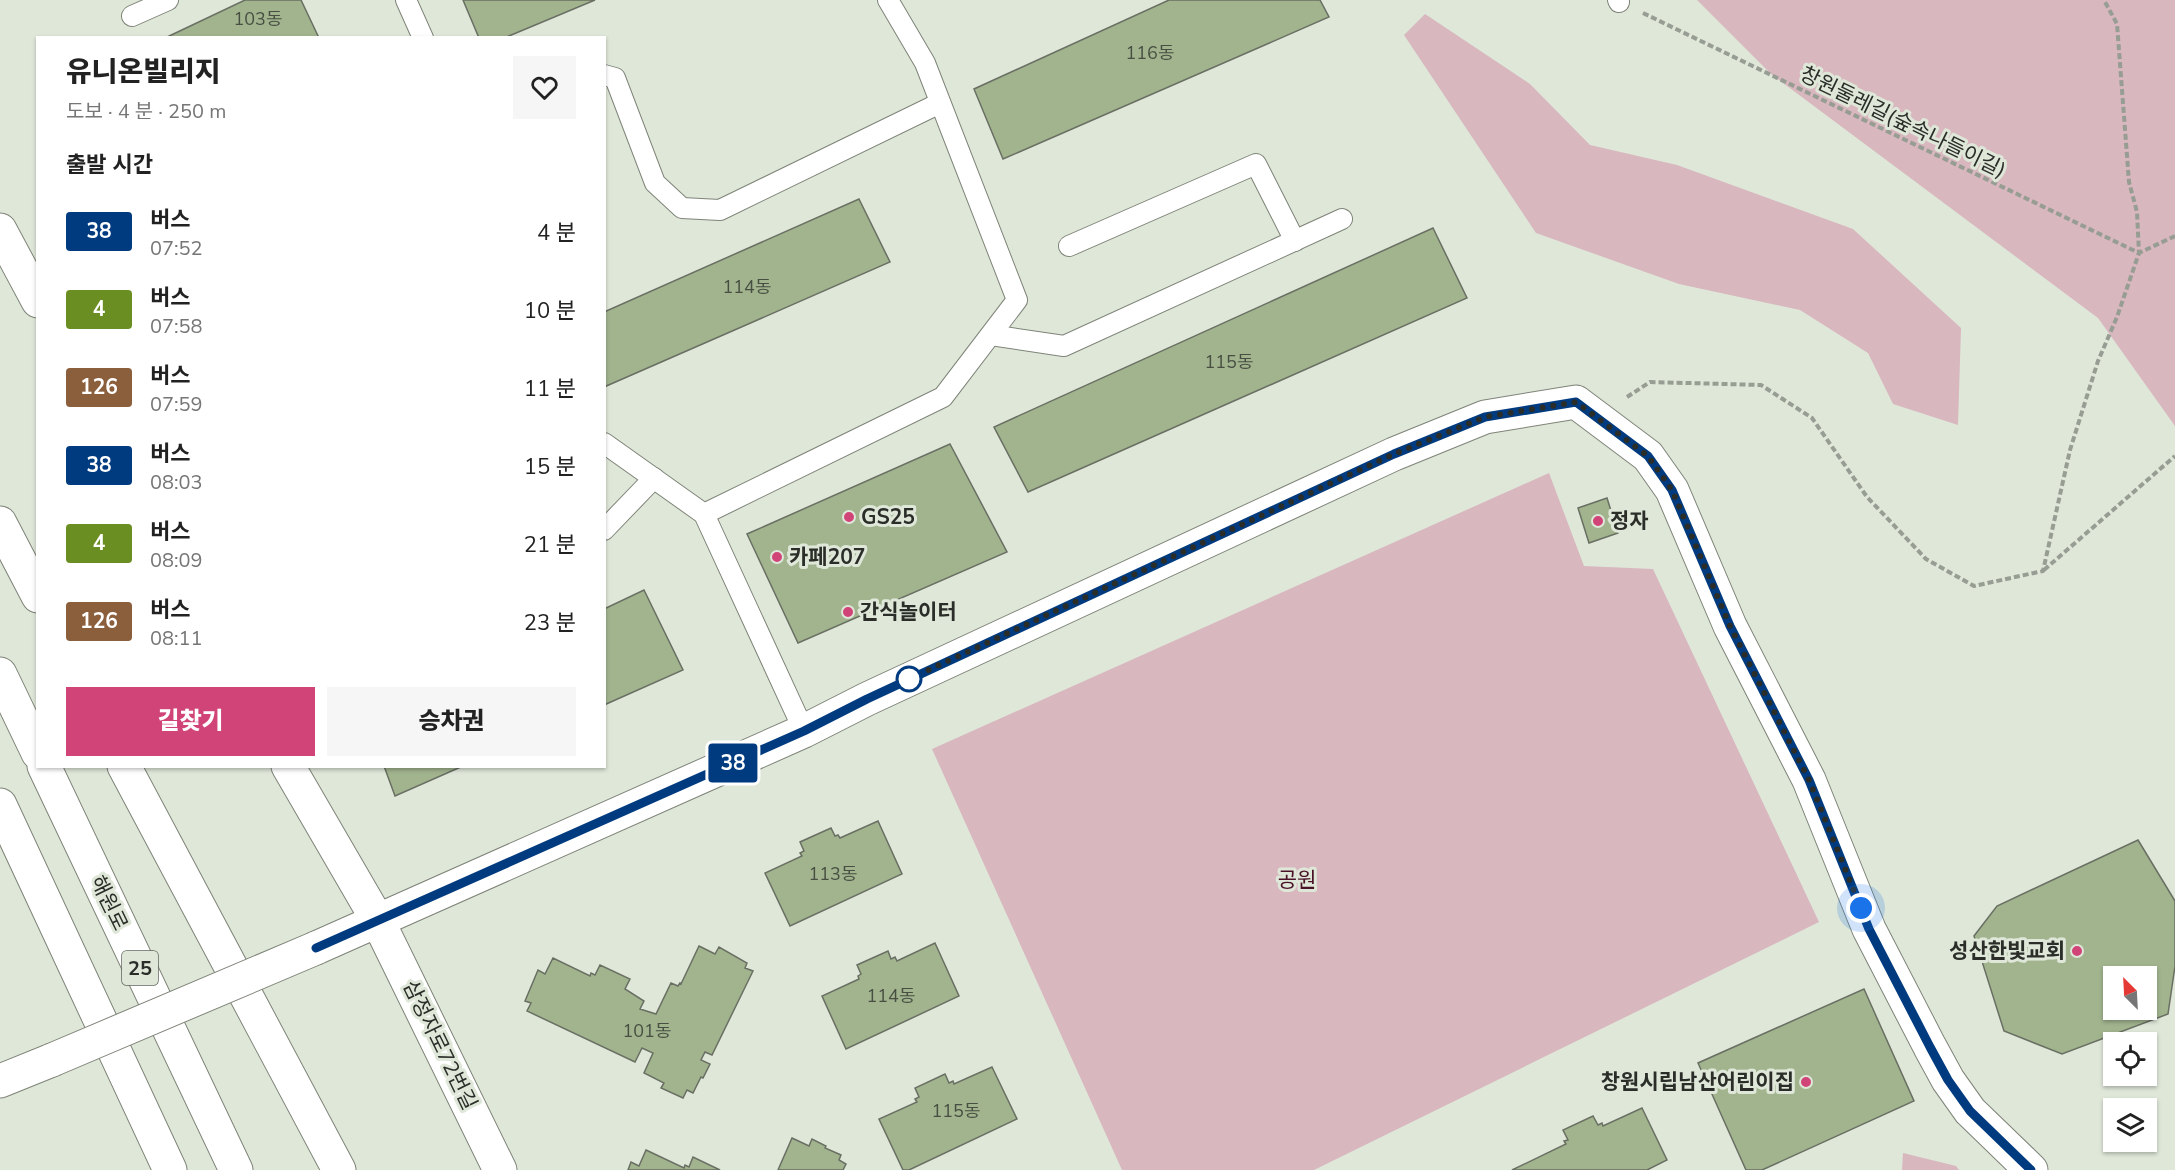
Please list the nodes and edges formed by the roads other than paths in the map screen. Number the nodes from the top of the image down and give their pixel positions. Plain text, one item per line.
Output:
1 (168, 0) edge
2 (406, 0) edge
3 (888, 0) edge
4 (132, 16) dead end
5 (422, 36) edge
6 (606, 76) edge
7 (940, 103) junction
8 (1342, 219) dead end
9 (0, 230) edge
10 (1295, 241) junction
11 (1069, 246) dead end
12 (36, 297) edge
13 (991, 335) junction
14 (606, 444) edge
15 (654, 478) junction
16 (705, 514) junction
17 (0, 523) edge
18 (606, 528) edge
19 (36, 592) edge
20 (0, 674) edge
21 (804, 731) junction
22 (36, 749) edge
23 (45, 768) edge
24 (125, 768) edge
25 (289, 768) edge
26 (0, 804) edge
27 (378, 921) junction
28 (0, 1080) edge
29 (170, 1170) edge
30 (237, 1170) edge
31 (339, 1170) edge
32 (500, 1170) edge
33 (2031, 1170) edge

1 - 4 lane
2 - 5 lane
3 - 7 lane
6 - 7 lane
7 - 13 lane
8 - 10 lane
9 - 12 main road
10 - 11 lane
10 - 13 lane
13 - 16 lane
14 - 15 lane
15 - 16 lane
15 - 18 lane
16 - 21 lane
17 - 19 main road
20 - 22 main road
21 - 27 main road
21 - 33 main road
23 - 30 main road, 해원로 / 25
24 - 31 main road
25 - 27 main road, 삼정자로72번길
26 - 29 main road
27 - 28 main road, bridge
27 - 32 main road, 삼정자로72번길

